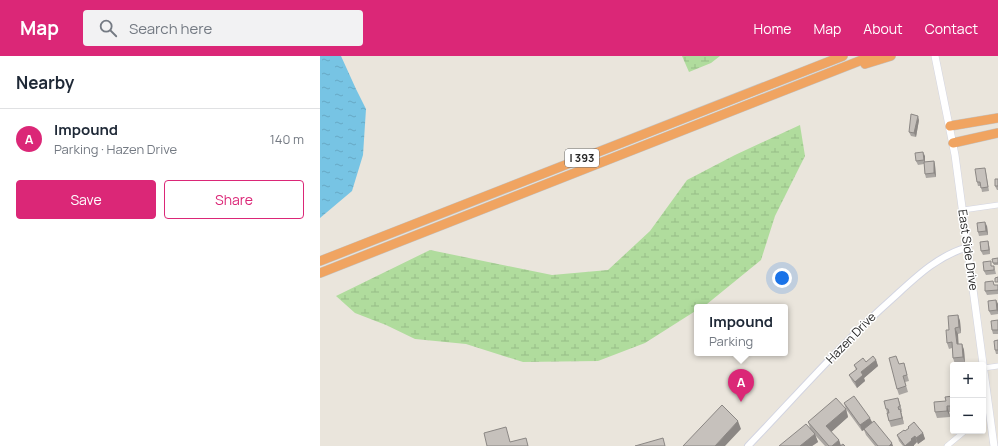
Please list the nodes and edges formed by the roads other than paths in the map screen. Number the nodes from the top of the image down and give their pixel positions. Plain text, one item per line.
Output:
1 (826, 56) edge
2 (843, 56) edge
3 (872, 56) edge
4 (891, 56) edge
5 (935, 56) edge
6 (791, 88) junction
7 (732, 100) junction
8 (998, 118) edge
9 (950, 126) junction
10 (998, 132) edge
11 (953, 143) junction
12 (998, 206) edge
13 (963, 210) junction
14 (968, 247) junction
15 (320, 261) edge
16 (320, 273) edge
17 (983, 362) edge
18 (998, 366) edge
19 (986, 368) edge
20 (986, 398) edge
21 (987, 414) edge
22 (961, 434) edge
23 (748, 446) edge
24 (947, 446) edge
25 (994, 446) edge

1 - 7 highway
2 - 7 highway, I 393
3 - 6 highway, I 393
4 - 6 highway
5 - 9 main road, East Side Drive
6 - 16 highway, I 393
7 - 15 highway, I 393
8 - 9 highway
9 - 11 main road, East Side Drive
10 - 11 highway
11 - 13 main road, East Side Drive
12 - 13 street
13 - 14 main road, East Side Drive
14 - 17 main road, East Side Drive
14 - 23 street, Hazen Drive
18 - 19 street
20 - 21 main road, East Side Drive
21 - 25 main road, East Side Drive
22 - 24 street

